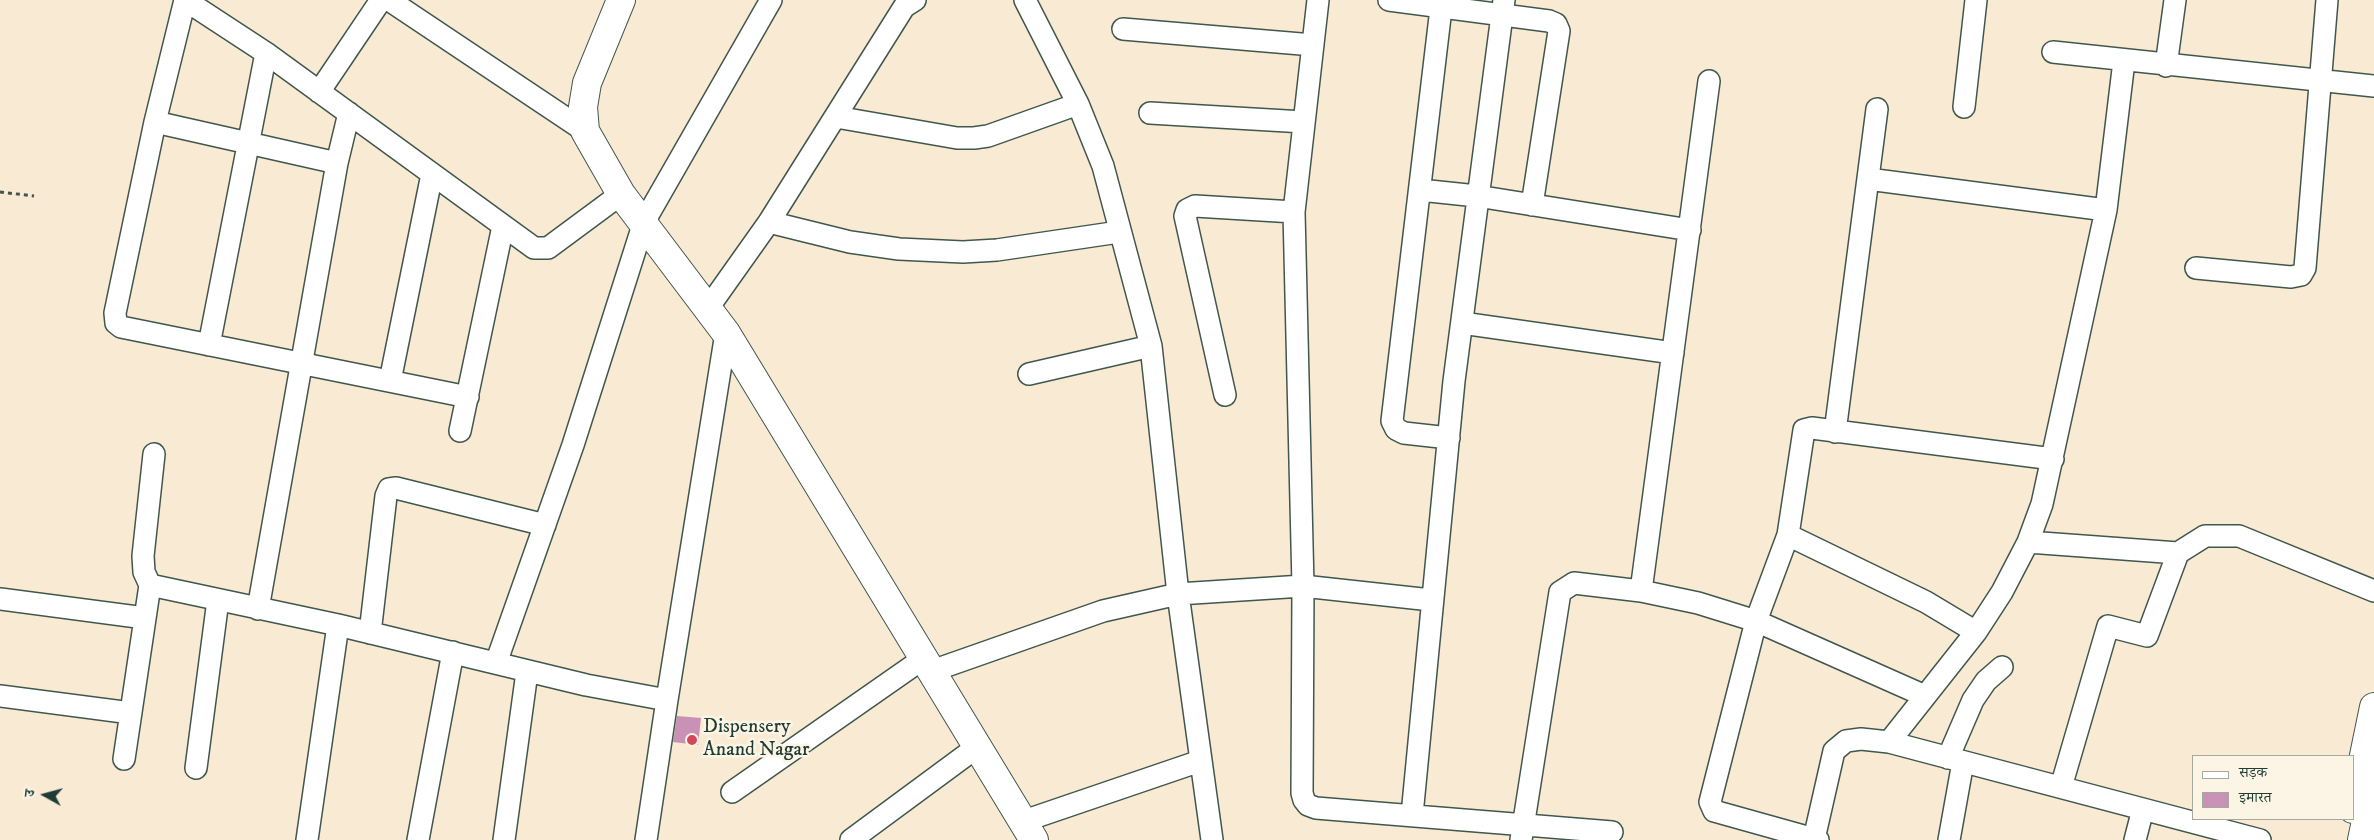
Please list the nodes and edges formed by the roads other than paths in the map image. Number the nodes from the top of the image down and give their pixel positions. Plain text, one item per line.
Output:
1 (185, 0) edge
2 (380, 0) edge
3 (389, 0) edge
4 (621, 0) edge
5 (771, 0) edge
6 (1318, 0) edge
7 (1389, 0) edge
8 (1976, 0) edge
9 (2175, 0) edge
10 (2327, 0) edge
11 (903, 2) edge
12 (1030, 2) edge
13 (1442, 3) edge
14 (1503, 7) edge
15 (1123, 29) dead end
16 (1313, 45) junction
17 (2053, 52) dead end
18 (266, 53) junction
19 (2124, 61) junction
20 (2166, 66) junction
21 (1709, 81) dead end
22 (2320, 81) junction
23 (2374, 86) edge
24 (319, 92) junction
25 (1078, 104) junction
26 (1877, 108) dead end
27 (1964, 108) dead end
28 (1150, 113) dead end
29 (349, 114) junction
30 (836, 117) junction
31 (155, 122) junction
32 (1304, 122) junction
33 (585, 131) junction
34 (248, 143) junction
35 (337, 163) junction
36 (432, 174) junction
37 (1868, 179) junction
38 (1420, 190) junction
39 (621, 194) junction
40 (1478, 196) junction
41 (1532, 205) junction
42 (2106, 210) junction
43 (1294, 212) junction
44 (644, 222) junction
45 (769, 222) junction
46 (503, 226) junction
47 (1690, 230) junction
48 (1120, 232) junction
49 (2196, 268) dead end
50 (708, 308) junction
51 (1462, 323) junction
52 (726, 333) junction
53 (208, 345) junction
54 (1151, 346) junction
55 (1673, 353) junction
56 (301, 364) junction
57 (1029, 374) dead end
58 (390, 381) junction
59 (1225, 395) dead end
60 (468, 397) junction
61 (460, 431) dead end
62 (1835, 432) junction
63 (1449, 438) junction
64 (154, 454) dead end
65 (2053, 459) junction
66 (546, 525) junction
67 (1788, 535) junction
68 (2028, 542) junction
69 (2178, 553) junction
70 (150, 585) junction
71 (1303, 586) junction
72 (2374, 590) edge
73 (1641, 591) junction
74 (1178, 594) junction
75 (0, 599) edge
76 (218, 600) junction
77 (1431, 600) junction
78 (258, 609) junction
79 (145, 618) junction
80 (1756, 620) junction
81 (338, 625) junction
82 (1976, 632) junction
83 (370, 633) junction
84 (453, 652) junction
85 (496, 663) junction
86 (928, 665) junction
87 (2002, 667) dead end
88 (527, 672) junction
89 (0, 696) edge
90 (1925, 696) junction
91 (667, 700) junction
92 (2374, 707) edge
93 (131, 713) junction
94 (1889, 742) junction
95 (977, 747) junction
96 (124, 759) dead end
97 (1955, 760) junction
98 (1200, 761) junction
99 (196, 768) dead end
100 (2374, 782) edge
101 (2061, 787) junction
102 (732, 792) dead end
103 (2354, 804) edge
104 (2143, 808) junction
105 (1412, 815) junction
106 (2351, 820) edge
107 (1029, 831) edge
108 (1522, 832) edge
109 (1612, 832) dead end
110 (1816, 839) edge
111 (307, 840) edge
112 (418, 840) edge
113 (504, 840) edge
114 (646, 840) edge
115 (851, 840) edge
116 (1212, 840) edge
117 (1949, 840) edge
118 (2135, 840) edge
119 (2260, 840) edge
120 (2346, 840) edge
121 (2362, 840) edge

1 - 18 street
1 - 31 street
2 - 24 street
3 - 33 street
4 - 33 street
5 - 44 street
6 - 16 street
7 - 13 street
8 - 27 street
9 - 20 street
10 - 22 street
11 - 30 street
12 - 25 street
13 - 14 street
13 - 38 street
14 - 40 street
14 - 41 street
15 - 16 street
16 - 32 street
17 - 19 street
18 - 24 street
18 - 34 street
19 - 20 street
19 - 42 street
20 - 22 street
21 - 47 street
22 - 23 street
22 - 49 street
24 - 29 street
25 - 30 street
25 - 48 street
26 - 37 street
28 - 32 street
29 - 35 street
29 - 36 street
30 - 45 street
31 - 34 street
31 - 53 street
32 - 43 street
33 - 39 street
34 - 35 street
34 - 53 street
35 - 56 street
36 - 46 street
36 - 58 street
37 - 42 street
37 - 62 street
38 - 40 street
38 - 63 street
39 - 44 street
39 - 46 street
40 - 41 street
40 - 51 street
41 - 47 street
42 - 65 street
43 - 59 street
43 - 71 street
44 - 50 street
44 - 66 street
45 - 48 street
45 - 50 street
46 - 60 street
47 - 55 street
48 - 54 street
50 - 52 street
51 - 55 street
51 - 63 street
52 - 86 street
52 - 91 street
53 - 56 street
54 - 57 street
54 - 74 street
55 - 73 street
56 - 58 street
56 - 78 street
58 - 60 street
60 - 61 street
62 - 65 street
62 - 67 street
63 - 77 street
64 - 70 street
65 - 68 street
66 - 83 street
66 - 85 street
67 - 80 street
67 - 82 street
68 - 69 street
68 - 82 street
69 - 72 street
69 - 101 street
70 - 76 street
70 - 79 street
71 - 74 street
71 - 77 street
71 - 105 street
73 - 80 street
73 - 108 street
74 - 86 street
74 - 98 street
75 - 79 street
76 - 78 street
76 - 99 street
77 - 105 street
78 - 81 street
79 - 93 street
80 - 90 street
80 - 110 street
81 - 83 street
81 - 111 street
82 - 90 street
83 - 84 street
84 - 85 street
84 - 112 street
85 - 88 street
86 - 95 street
86 - 102 street
87 - 97 street
88 - 91 street
88 - 113 street
89 - 93 street
90 - 94 street
91 - 114 street
92 - 103 street
93 - 96 street
94 - 97 street
94 - 110 street
95 - 107 street
95 - 115 street
97 - 101 street
97 - 117 street
98 - 107 street
98 - 116 street
100 - 121 street
101 - 104 street
104 - 118 street
104 - 119 street
105 - 108 street
106 - 120 street
108 - 109 street

